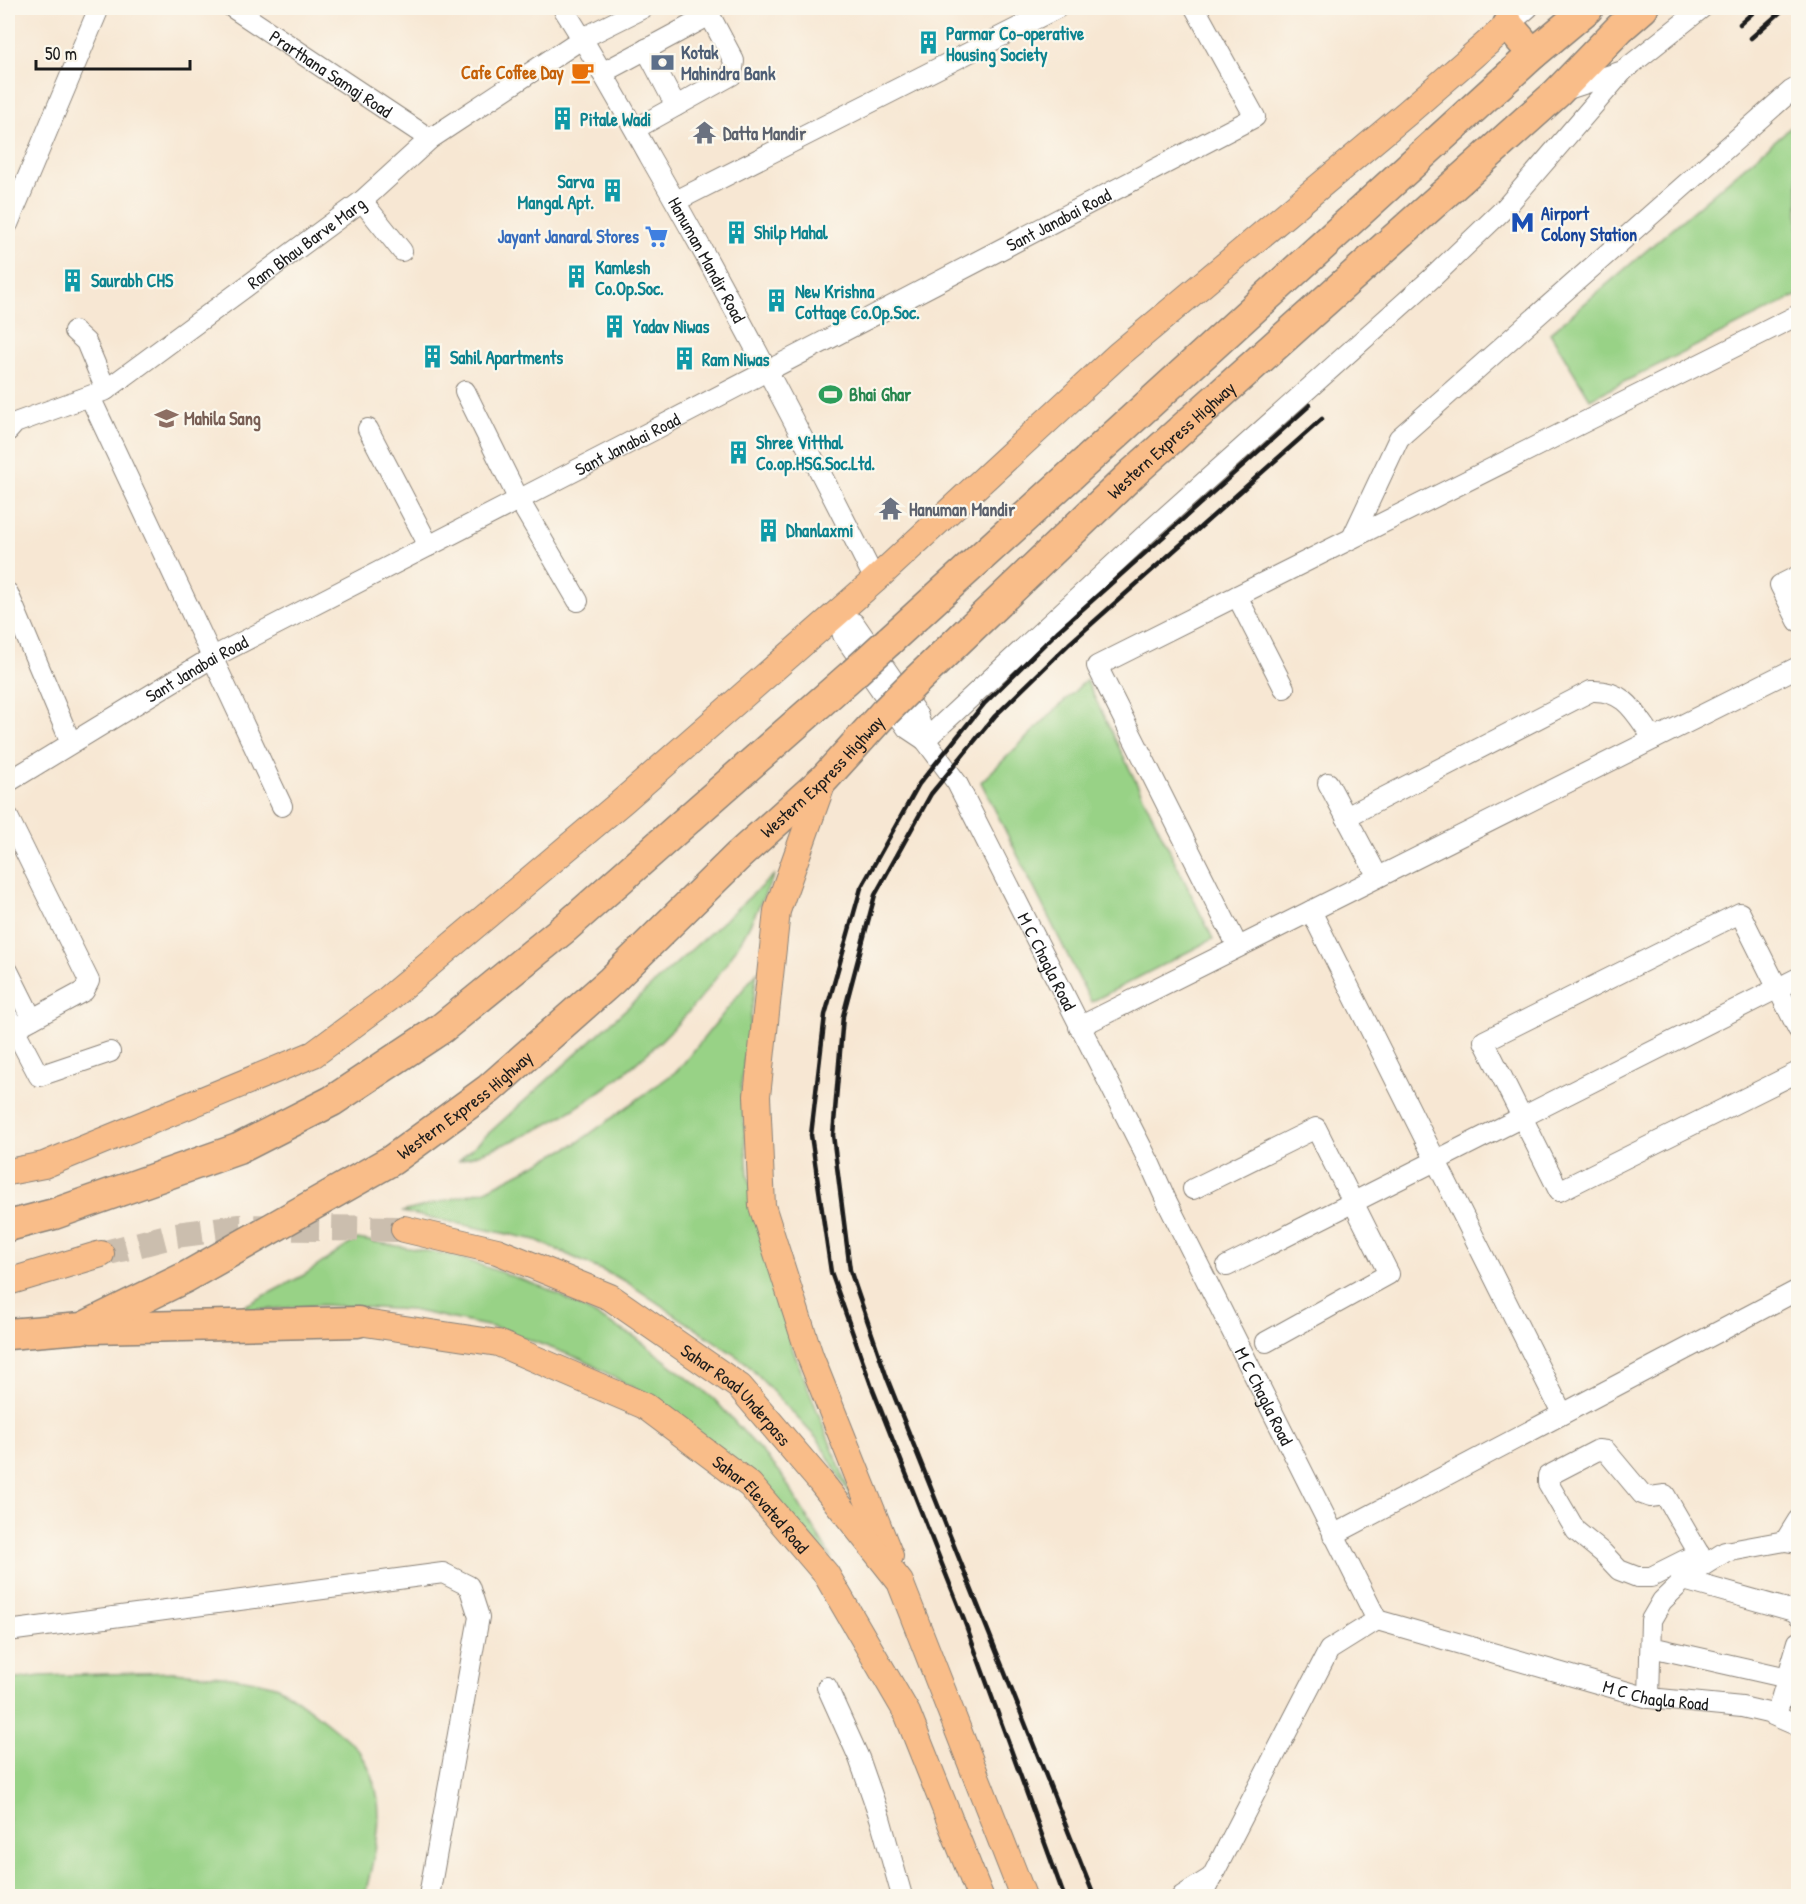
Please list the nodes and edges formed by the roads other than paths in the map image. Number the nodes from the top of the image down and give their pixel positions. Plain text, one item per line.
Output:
1 (99, 8) edge
2 (233, 8) edge
3 (563, 8) edge
4 (643, 8) edge
5 (1057, 8) edge
6 (1195, 8) edge
7 (1588, 8) edge
8 (1643, 8) edge
9 (1702, 8) edge
10 (708, 11) edge
11 (1518, 16) edge
12 (583, 38) junction
13 (646, 49) junction
14 (1533, 54) junction
15 (1623, 71) junction
16 (602, 73) junction
17 (1798, 87) edge
18 (1557, 93) junction
19 (676, 106) junction
20 (635, 129) junction
21 (430, 139) junction
22 (362, 201) junction
23 (676, 201) junction
24 (8, 224) edge
25 (402, 251) dead end
26 (1798, 315) edge
27 (74, 331) dead end
28 (769, 370) junction
29 (465, 391) dead end
30 (98, 393) junction
31 (10, 425) edge
32 (368, 429) dead end
33 (519, 500) junction
34 (1352, 538) junction
35 (429, 546) junction
36 (1798, 576) edge
37 (875, 580) junction
38 (8, 593) edge
39 (1237, 596) junction
40 (578, 601) dead end
41 (837, 613) junction
42 (1798, 621) edge
43 (213, 657) junction
44 (1798, 667) edge
45 (1284, 688) dead end
46 (1654, 739) junction
47 (925, 740) junction
48 (71, 743) junction
49 (824, 779) junction
50 (8, 782) edge
51 (1328, 783) dead end
52 (282, 806) dead end
53 (8, 817) edge
54 (1346, 817) junction
55 (1378, 877) junction
56 (1311, 911) junction
57 (1238, 947) junction
58 (8, 971) edge
59 (1798, 978) edge
60 (1778, 988) junction
61 (32, 1019) junction
62 (11, 1023) edge
63 (1079, 1027) junction
64 (1798, 1029) edge
65 (110, 1052) dead end
66 (1798, 1072) edge
67 (1522, 1116) junction
68 (1436, 1159) junction
69 (8, 1172) edge
70 (1193, 1188) dead end
71 (1353, 1201) junction
72 (8, 1226) edge
73 (404, 1230) tunnel mouth
74 (101, 1254) tunnel mouth
75 (1227, 1266) dead end
76 (8, 1282) edge
77 (1798, 1290) edge
78 (358, 1322) joint
79 (82, 1328) junction
80 (8, 1334) edge
81 (1266, 1342) dead end
82 (1562, 1413) junction
83 (1798, 1520) edge
84 (1334, 1535) junction
85 (1792, 1542) edge
86 (1702, 1559) junction
87 (1684, 1580) junction
88 (900, 1582) junction
89 (1798, 1615) edge
90 (1377, 1620) junction
91 (8, 1631) edge
92 (1798, 1642) edge
93 (1651, 1647) junction
94 (1788, 1678) junction
95 (827, 1687) dead end
96 (1649, 1698) junction
97 (1776, 1716) junction
98 (1798, 1726) edge
99 (1212, 1877) junction
100 (429, 1896) edge
101 (902, 1896) edge
102 (980, 1896) edge
103 (1023, 1896) edge
104 (1182, 1896) edge
105 (1202, 1896) edge

1 - 24 street
2 - 21 street, Prarthana Samaj Road
3 - 12 street, Hanuman Mandir Road
4 - 12 street, Ram Bhau Barve Marg
5 - 23 street
6 - 28 street, Sant Janabai Road
7 - 14 highway
8 - 18 highway, Western Express Highway
9 - 15 street
10 - 13 street
10 - 19 street
11 - 14 highway
11 - 37 main road
12 - 16 street, Hanuman Mandir Road
12 - 21 street, Ram Bhau Barve Marg
13 - 16 street
13 - 19 street
14 - 72 highway, bridge
15 - 18 street
15 - 47 street
16 - 20 street, Hanuman Mandir Road
17 - 34 street
18 - 49 highway, Western Express Highway, bridge
19 - 20 street
20 - 23 street, Hanuman Mandir Road
21 - 22 street, Ram Bhau Barve Marg
22 - 25 street
22 - 30 street, Ram Bhau Barve Marg
23 - 28 street, Hanuman Mandir Road
26 - 34 street
27 - 30 street
28 - 33 street, Sant Janabai Road
28 - 37 street, Hanuman Mandir Road
29 - 33 street
30 - 31 street, Ram Bhau Barve Marg
30 - 43 street
32 - 35 street
33 - 35 street, Sant Janabai Road
33 - 40 street
34 - 39 street
35 - 43 street, Sant Janabai Road
36 - 42 street
37 - 41 main road
38 - 48 street
39 - 45 street
39 - 57 street
41 - 47 street, M C Chagla Road
41 - 69 main road
43 - 48 street, Sant Janabai Road
43 - 52 street
44 - 46 street
46 - 54 street
46 - 55 street
47 - 63 street, M C Chagla Road
48 - 50 street, Sant Janabai Road
49 - 79 highway, Western Express Highway
49 - 88 main road
51 - 54 street
53 - 61 street
54 - 55 street
55 - 56 street
56 - 57 street
56 - 68 street
57 - 63 street
58 - 61 street
59 - 60 street
60 - 64 street
60 - 67 street
60 - 67 street
61 - 62 street
62 - 65 street
63 - 84 street, M C Chagla Road
66 - 67 street
67 - 68 street
68 - 71 street
68 - 82 street
70 - 71 street
71 - 75 street
71 - 81 street
73 - 88 main road, Sahar Road Underpass
74 - 76 main road
77 - 82 street
78 - 79 highway
78 - 102 main road, Sahar Elevated Road
79 - 80 highway, Western Express Highway
82 - 84 street
83 - 85 street
84 - 90 street, M C Chagla Road
85 - 86 street
86 - 86 street
86 - 87 street
87 - 89 street
87 - 93 street
88 - 103 main road, Sahar Road Underpass
90 - 96 street, M C Chagla Road
90 - 99 street
91 - 100 street
92 - 94 street
93 - 94 street
93 - 96 street
94 - 97 street
95 - 101 street
96 - 97 street, M C Chagla Road
97 - 98 street, M C Chagla Road
99 - 104 street
99 - 105 street

